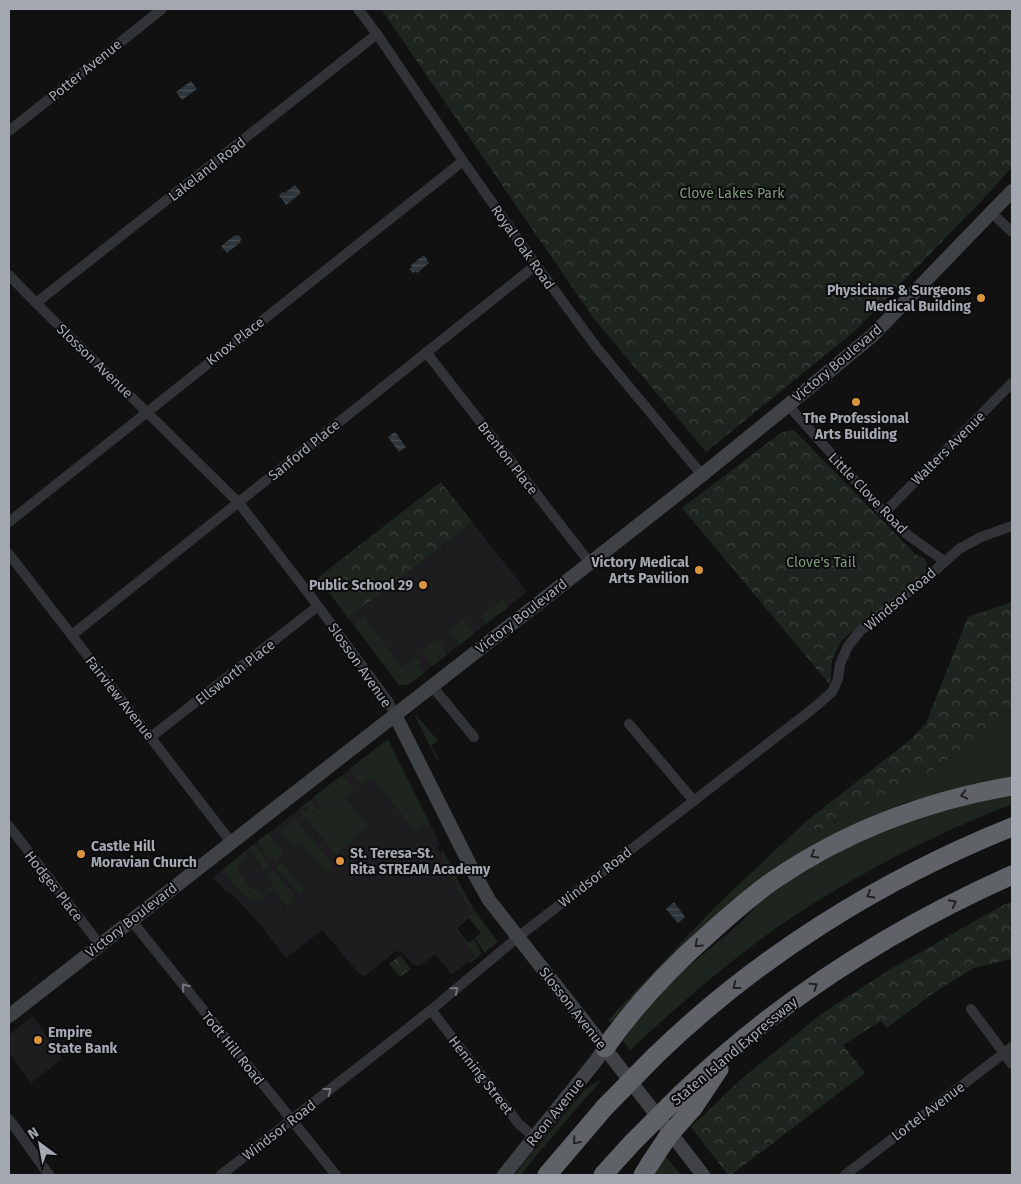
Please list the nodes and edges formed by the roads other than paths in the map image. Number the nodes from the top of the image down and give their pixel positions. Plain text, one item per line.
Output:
1 (162, 9) edge
2 (358, 9) edge
3 (377, 34) junction
4 (9, 131) edge
5 (463, 160) junction
6 (1012, 191) edge
7 (992, 213) junction
8 (1012, 232) edge
9 (536, 265) junction
10 (9, 274) edge
11 (36, 304) junction
12 (426, 352) junction
13 (1012, 383) edge
14 (788, 405) junction
15 (146, 411) junction
16 (702, 475) junction
17 (239, 503) junction
18 (884, 513) junction
19 (9, 522) edge
20 (1012, 526) edge
21 (9, 554) edge
22 (944, 562) junction
23 (590, 563) junction
24 (318, 606) junction
25 (72, 635) junction
26 (432, 686) junction
27 (395, 715) junction
28 (629, 724) dead end
29 (474, 737) dead end
30 (151, 738) junction
31 (1012, 786) edge
32 (694, 801) junction
33 (9, 826) edge
34 (1012, 827) edge
35 (231, 842) junction
36 (1012, 875) edge
37 (131, 920) junction
38 (518, 937) junction
39 (100, 945) junction
40 (971, 1009) dead end
41 (431, 1010) junction
42 (9, 1016) edge
43 (605, 1048) junction
44 (1008, 1050) edge
45 (1012, 1064) edge
46 (687, 1101) junction
47 (9, 1119) edge
48 (292, 1120) junction
49 (534, 1138) junction
50 (647, 1168) edge
51 (49, 1175) edge
52 (221, 1175) edge
53 (336, 1175) edge
54 (504, 1175) edge
55 (547, 1175) edge
56 (603, 1175) edge
57 (703, 1175) edge
58 (844, 1175) edge

1 - 4 street, Potter Avenue
2 - 3 street, Royal Oak Road
3 - 5 street, Royal Oak Road
3 - 11 street, Lakeland Road
5 - 9 street, Royal Oak Road
5 - 15 street, Knox Place
6 - 7 main road, Victory Boulevard
7 - 8 street
7 - 14 main road, Victory Boulevard
9 - 12 street, Sanford Place
9 - 16 street, Royal Oak Road
10 - 11 street, Slosson Avenue
11 - 15 street, Slosson Avenue
12 - 17 street, Sanford Place
12 - 23 street, Brenton Place
13 - 18 street, Walters Avenue
14 - 16 main road, Victory Boulevard
14 - 18 street, Little Clove Road
15 - 17 street, Slosson Avenue
15 - 19 street, Knox Place
16 - 23 main road, Victory Boulevard
17 - 24 street, Slosson Avenue
17 - 25 street, Sanford Place
18 - 22 street, Little Clove Road
20 - 22 street
21 - 25 street, Fairview Avenue
22 - 32 street, Windsor Road
23 - 26 main road, Victory Boulevard
24 - 27 street, Slosson Avenue
24 - 30 street, Ellsworth Place
25 - 30 street, Fairview Avenue
26 - 27 main road, Victory Boulevard
26 - 29 street
27 - 35 main road, Victory Boulevard
27 - 38 main road, Slosson Avenue
28 - 32 street
30 - 35 street, Fairview Avenue
31 -> 43 highway
32 - 38 street, Windsor Road
33 - 39 street, Hodges Place
34 -> 55 highway, bridge
35 - 37 main road, Victory Boulevard
46 -> 36 highway, Staten Island Expressway
37 - 39 main road, Victory Boulevard
48 -> 37 street, Todt Hill Road
41 -> 38 street, Windsor Road
38 - 43 main road, Slosson Avenue
39 - 42 main road, Victory Boulevard
40 - 44 street
48 -> 41 street, Windsor Road
41 - 49 street, Henning Street
43 - 49 main road, Reon Avenue
43 - 57 main road, Slosson Avenue
44 - 45 street
44 - 58 street, Lortel Avenue
46 - 50 highway, bridge
46 - 56 highway, Staten Island Expressway, bridge
47 - 51 street
48 - 52 street, Windsor Road
48 - 53 street, Todt Hill Road
49 - 54 main road, Reon Avenue

